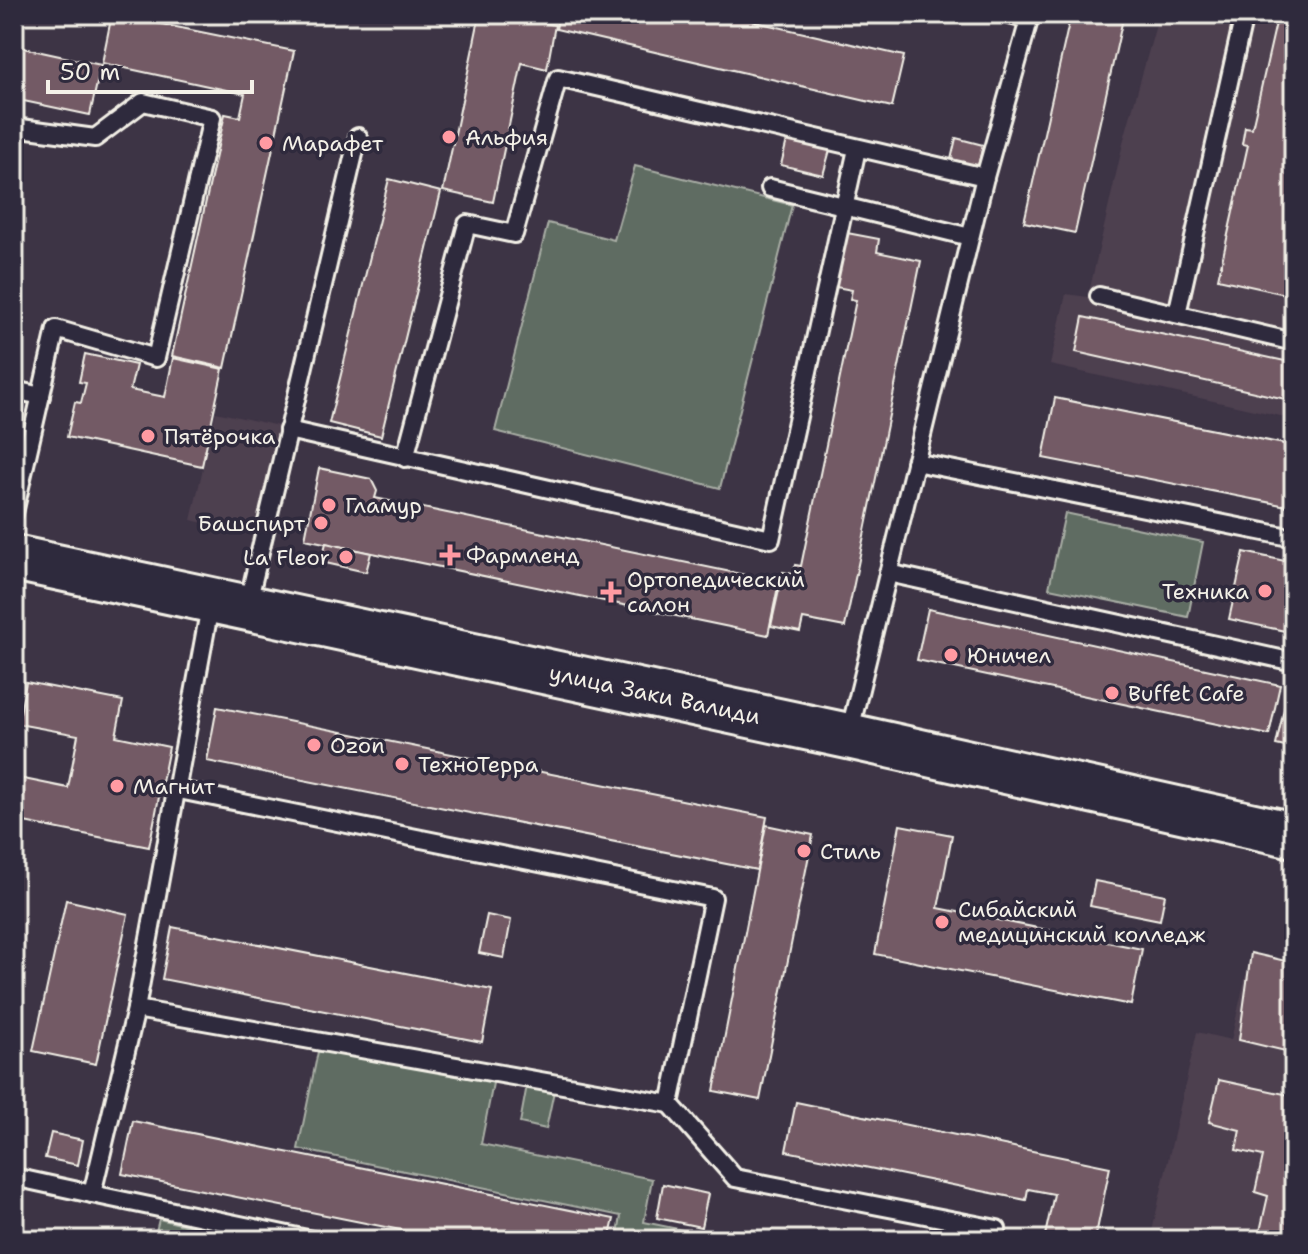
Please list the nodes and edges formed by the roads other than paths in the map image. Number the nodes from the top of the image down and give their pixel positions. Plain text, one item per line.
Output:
1 (1006, 14) edge
2 (1242, 24) dead end
3 (14, 127) edge
4 (358, 137) dead end
5 (857, 149) junction
6 (985, 177) junction
7 (770, 188) dead end
8 (844, 208) junction
9 (970, 237) junction
10 (1099, 296) dead end
11 (1177, 314) junction
12 (1294, 342) edge
13 (14, 390) edge
14 (41, 396) junction
15 (288, 430) junction
16 (405, 458) junction
17 (915, 462) junction
18 (14, 513) edge
19 (1294, 538) edge
20 (14, 558) edge
21 (888, 573) junction
22 (229, 604) junction
23 (1294, 662) edge
24 (848, 736) junction
25 (174, 789) junction
26 (1294, 835) edge
27 (136, 1009) junction
28 (670, 1104) junction
29 (14, 1177) edge
30 (92, 1194) junction
31 (312, 1240) edge
32 (995, 1240) edge

1 - 6 lane
2 - 11 lane
3 - 14 lane
4 - 15 lane
5 - 6 lane
5 - 8 lane
5 - 16 lane
6 - 9 lane
7 - 8 lane
8 - 9 lane
8 - 16 lane
9 - 17 lane
10 - 11 lane
11 - 12 lane
13 - 14 lane
14 - 18 lane
15 - 16 lane
15 - 22 lane
17 - 19 lane
17 - 21 lane
20 - 22 street, улица Заки Валиди
21 - 23 lane
21 - 24 lane
22 - 24 street, улица Заки Валиди
22 - 25 lane
24 - 26 street, улица Заки Валиди
25 - 27 lane
25 - 28 lane
27 - 28 lane
27 - 30 lane
28 - 32 lane
29 - 30 lane
30 - 31 lane

